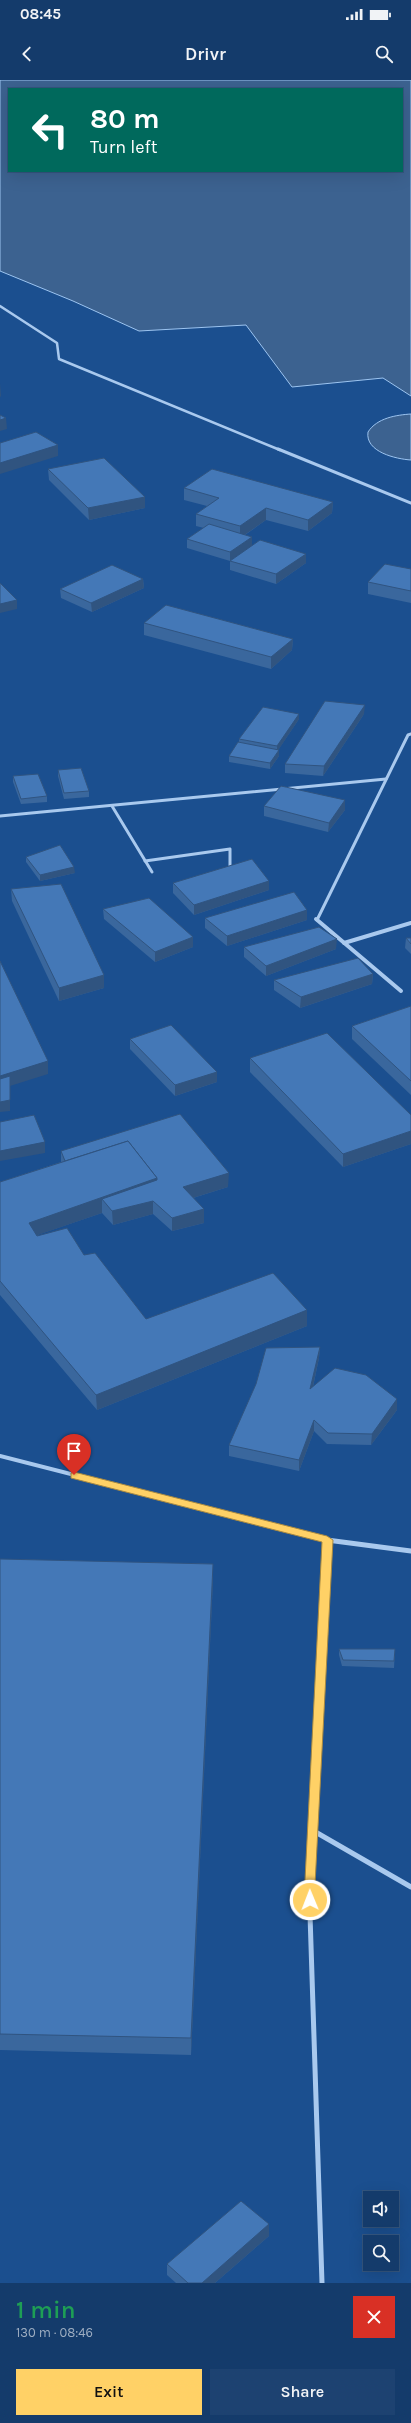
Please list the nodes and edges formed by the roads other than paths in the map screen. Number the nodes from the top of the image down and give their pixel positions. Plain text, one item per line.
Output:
1 (0, 306) edge
2 (411, 503) edge
3 (411, 734) edge
4 (386, 779) junction
5 (112, 806) junction
6 (0, 816) edge
7 (145, 861) junction
8 (230, 870) edge
9 (152, 872) dead end
10 (411, 923) edge
11 (344, 942) junction
12 (401, 990) dead end
13 (0, 1456) edge
14 (327, 1540) junction
15 (411, 1551) edge
16 (312, 1830) junction
17 (411, 1887) edge
18 (322, 2283) edge

1 - 2 street
3 - 4 street
4 - 5 street
4 - 11 street
5 - 6 street
5 - 7 street
7 - 8 street
7 - 9 street
10 - 11 street
11 - 12 street
13 - 14 street
14 - 15 street
14 - 16 street
16 - 17 street
16 - 18 street

